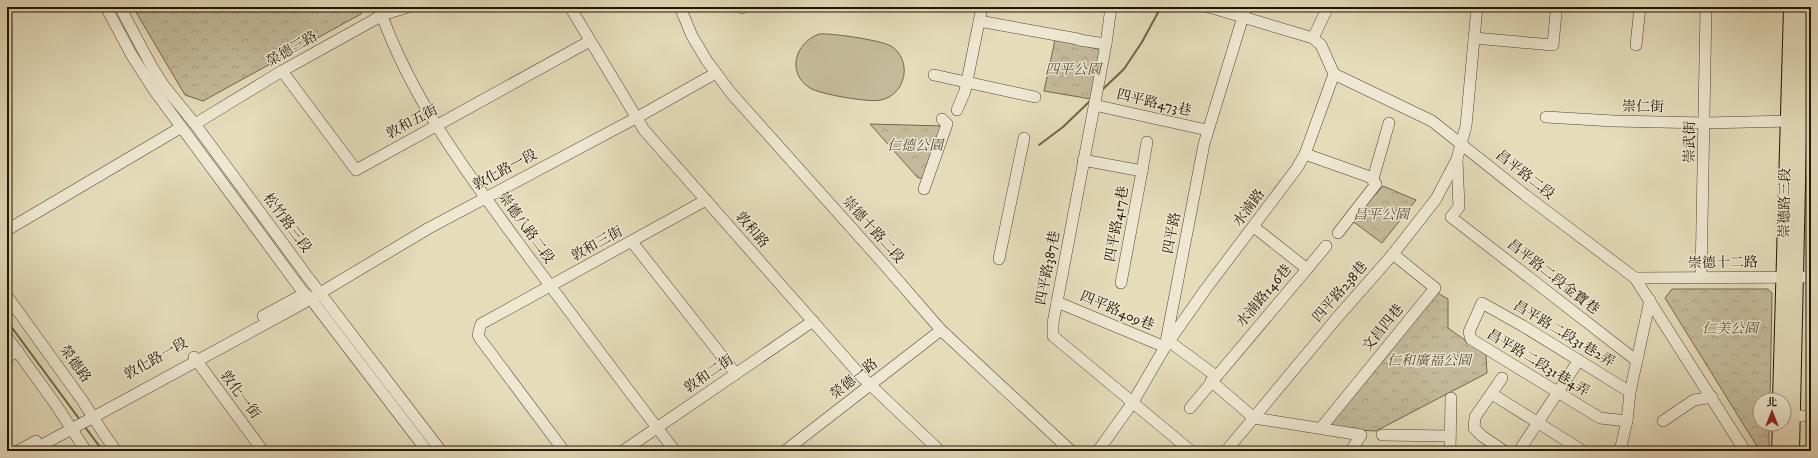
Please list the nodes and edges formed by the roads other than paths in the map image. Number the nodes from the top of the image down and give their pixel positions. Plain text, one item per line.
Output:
1 (106, 7) edge
2 (120, 7) edge
3 (408, 7) edge
4 (570, 7) edge
5 (680, 7) edge
6 (982, 7) edge
7 (1110, 7) edge
8 (1209, 7) edge
9 (1328, 7) edge
10 (1477, 7) edge
11 (1640, 7) edge
12 (1706, 7) edge
13 (1791, 7) edge
14 (1802, 7) edge
15 (380, 11) edge
16 (1244, 12) edge
17 (1556, 12) dead end
18 (979, 21) junction
19 (1313, 38) junction
20 (1474, 38) junction
21 (590, 41) junction
22 (1106, 44) junction
23 (1636, 45) dead end
24 (282, 71) junction
25 (716, 73) junction
26 (1334, 74) junction
27 (934, 75) dead end
28 (967, 81) junction
29 (1035, 97) dead end
30 (1094, 105) junction
31 (957, 110) dead end
32 (1546, 117) dead end
33 (636, 118) junction
34 (942, 119) dead end
35 (1787, 122) junction
36 (1705, 123) junction
37 (195, 124) junction
38 (1389, 124) dead end
39 (438, 126) junction
40 (180, 128) junction
41 (1207, 130) junction
42 (1024, 138) dead end
43 (1146, 142) dead end
44 (1462, 143) junction
45 (1305, 154) junction
46 (1457, 159) junction
47 (1083, 160) junction
48 (1142, 171) junction
49 (1373, 179) junction
50 (924, 189) dead end
51 (485, 198) junction
52 (706, 200) junction
53 (1254, 227) junction
54 (7, 230) edge
55 (1338, 233) dead end
56 (632, 242) junction
57 (1326, 246) dead end
58 (1393, 254) junction
59 (999, 259) dead end
60 (1307, 269) junction
61 (1790, 277) junction
62 (1811, 277) edge
63 (1635, 278) junction
64 (1701, 278) junction
65 (1121, 283) dead end
66 (551, 287) junction
67 (315, 295) junction
68 (7, 296) edge
69 (1650, 300) junction
70 (1057, 302) junction
71 (1482, 304) joint
72 (813, 321) junction
73 (940, 330) junction
74 (7, 337) edge
75 (1168, 344) junction
76 (18, 351) junction
77 (7, 357) edge
78 (195, 358) junction
79 (1579, 360) junction
80 (1637, 361) junction
81 (736, 374) junction
82 (1214, 378) junction
83 (1502, 378) dead end
84 (870, 385) junction
85 (1558, 392) junction
86 (1630, 392) junction
87 (1781, 392) edge
88 (1492, 394) junction
89 (1712, 397) junction
90 (1451, 398) dead end
91 (1133, 402) junction
92 (1190, 408) dead end
93 (91, 415) junction
94 (1793, 416) junction
95 (1811, 416) edge
96 (1254, 418) junction
97 (1627, 421) junction
98 (1663, 421) dead end
99 (1538, 423) junction
100 (69, 427) junction
101 (656, 428) junction
102 (1321, 428) junction
103 (1780, 432) edge
104 (1382, 435) dead end
105 (1450, 436) junction
106 (932, 449) edge
107 (18, 451) edge
108 (31, 451) edge
109 (86, 451) edge
110 (116, 451) edge
111 (263, 451) edge
112 (427, 451) edge
113 (441, 451) edge
114 (564, 451) edge
115 (623, 451) edge
116 (675, 451) edge
117 (786, 451) edge
118 (1071, 451) edge
119 (1098, 451) edge
120 (1191, 451) edge
121 (1226, 451) edge
122 (1351, 451) edge
123 (1450, 451) edge
124 (1504, 451) edge
125 (1519, 451) edge
126 (1583, 451) edge
127 (1620, 451) edge
128 (1745, 451) edge
129 (1779, 451) edge
130 (1792, 451) edge

1 - 40 street, 松竹路三段
2 - 37 street, 松竹路三段
3 - 15 street, 榮德三路
4 - 21 street, 敦和路
5 - 25 street, 崇德十路二段
6 - 18 street
7 - 22 street, 四平路387巷
8 - 16 street
9 - 19 street
10 - 20 street, 四平路238巷
11 - 23 street
12 - 36 street, 崇武街
13 - 35 main road, 崇德路三段
14 - 61 main road, 崇德路三段
15 - 24 street, 榮德三路
15 - 39 street, 崇德八路二段
16 - 19 street
16 - 41 street, 四平路
17 - 20 street
18 - 22 street
18 - 28 street
19 - 26 street
20 - 44 street, 四平路238巷
21 - 33 street, 敦和路
21 - 39 street, 敦和五街
22 - 30 street, 四平路387巷
24 - 37 street, 榮德三路
24 - 39 street, 敦和五街
25 - 33 street, 敦化路一段
25 - 73 street, 崇德十路二段
26 - 44 street, 昌平路二段
26 - 45 street, 水湳路
27 - 28 street
28 - 29 street
28 - 31 street
30 - 41 street, 四平路473巷
30 - 47 street, 四平路387巷
32 - 36 street, 崇仁街
33 - 51 street, 敦化路一段
33 - 52 street, 敦和路
34 - 50 street
35 - 36 street, 崇仁街
35 - 61 main road, 崇德路三段
36 - 64 street, 崇武街
37 - 67 street, 松竹路三段
38 - 49 street
39 - 51 street, 崇德八路二段
40 - 54 street
40 - 67 street, 松竹路三段
41 - 75 street, 四平路
42 - 59 street
43 - 48 street, 四平路417巷
44 - 46 street, 四平路238巷
44 - 63 street, 昌平路二段
45 - 49 street
45 - 53 street, 水湳路
46 - 58 street, 四平路238巷
46 - 80 street, 昌平路二段金寶巷
47 - 48 street, 四平路417巷
47 - 70 street, 四平路387巷
48 - 65 street, 四平路417巷
49 - 55 street
51 - 66 street, 崇德八路二段
51 - 67 street, 敦化路一段
52 - 56 street, 敦和三街
52 - 72 street, 敦和路
53 - 60 street, 水湳路146巷
53 - 75 street, 水湳路
56 - 66 street, 敦和三街
56 - 81 street
57 - 60 street
58 - 96 street, 四平路238巷
58 - 102 street, 文昌四巷
60 - 82 street, 水湳路146巷
61 - 62 street, 崇德十二路
61 - 64 street, 崇德十二路
61 - 87 main road, 崇德路三段
61 - 94 main road, 崇德路三段
63 - 64 street, 崇德十二路
63 - 69 street, 昌平路二段
66 - 101 street, 崇德八路二段
66 - 114 street, 敦和三街
67 - 78 street, 敦化路一段
67 - 112 street, 松竹路三段
67 - 113 street, 松竹路三段
68 - 93 street, 榮德路
69 - 80 street
69 - 89 street, 昌平路二段
70 - 75 street, 四平路409巷
70 - 91 street, 四平路387巷
71 - 79 street, 昌平路二段31巷2弄
71 - 85 street, 昌平路二段31巷4弄
72 - 81 street, 敦和二街
72 - 84 street, 敦和路
73 - 84 street, 榮德一路
73 - 118 street, 崇德十路二段
74 - 76 street
75 - 82 street, 四平路409巷
75 - 91 street, 四平路
76 - 77 street
76 - 100 street
78 - 93 street, 敦化路一段
78 - 111 street, 敦化一街
79 - 85 street
79 - 86 street, 昌平路二段31巷2弄
80 - 86 street
81 - 101 street, 敦和二街
82 - 92 street, 水湳路146巷
82 - 96 street, 四平路409巷
83 - 88 street
84 - 106 street, 敦和路
84 - 117 street, 榮德一路
85 - 97 street, 昌平路二段31巷4弄
85 - 99 street
86 - 97 street
88 - 99 street
88 - 124 street
89 - 98 street
89 - 128 street, 昌平路二段
90 - 105 street
91 - 119 street, 四平路
91 - 120 street
93 - 100 street, 敦化路一段
93 - 110 street, 榮德路
94 - 95 street
94 - 130 main road, 崇德路三段
96 - 102 street
96 - 121 street, 四平路238巷
97 - 127 street
99 - 125 street
99 - 126 street
100 - 107 street, 敦化路一段
100 - 108 street, 敦化路一段
100 - 109 street
101 - 115 street, 敦和二街
101 - 116 street, 崇德八路二段
102 - 122 street
103 - 129 main road
104 - 105 street
105 - 123 street

